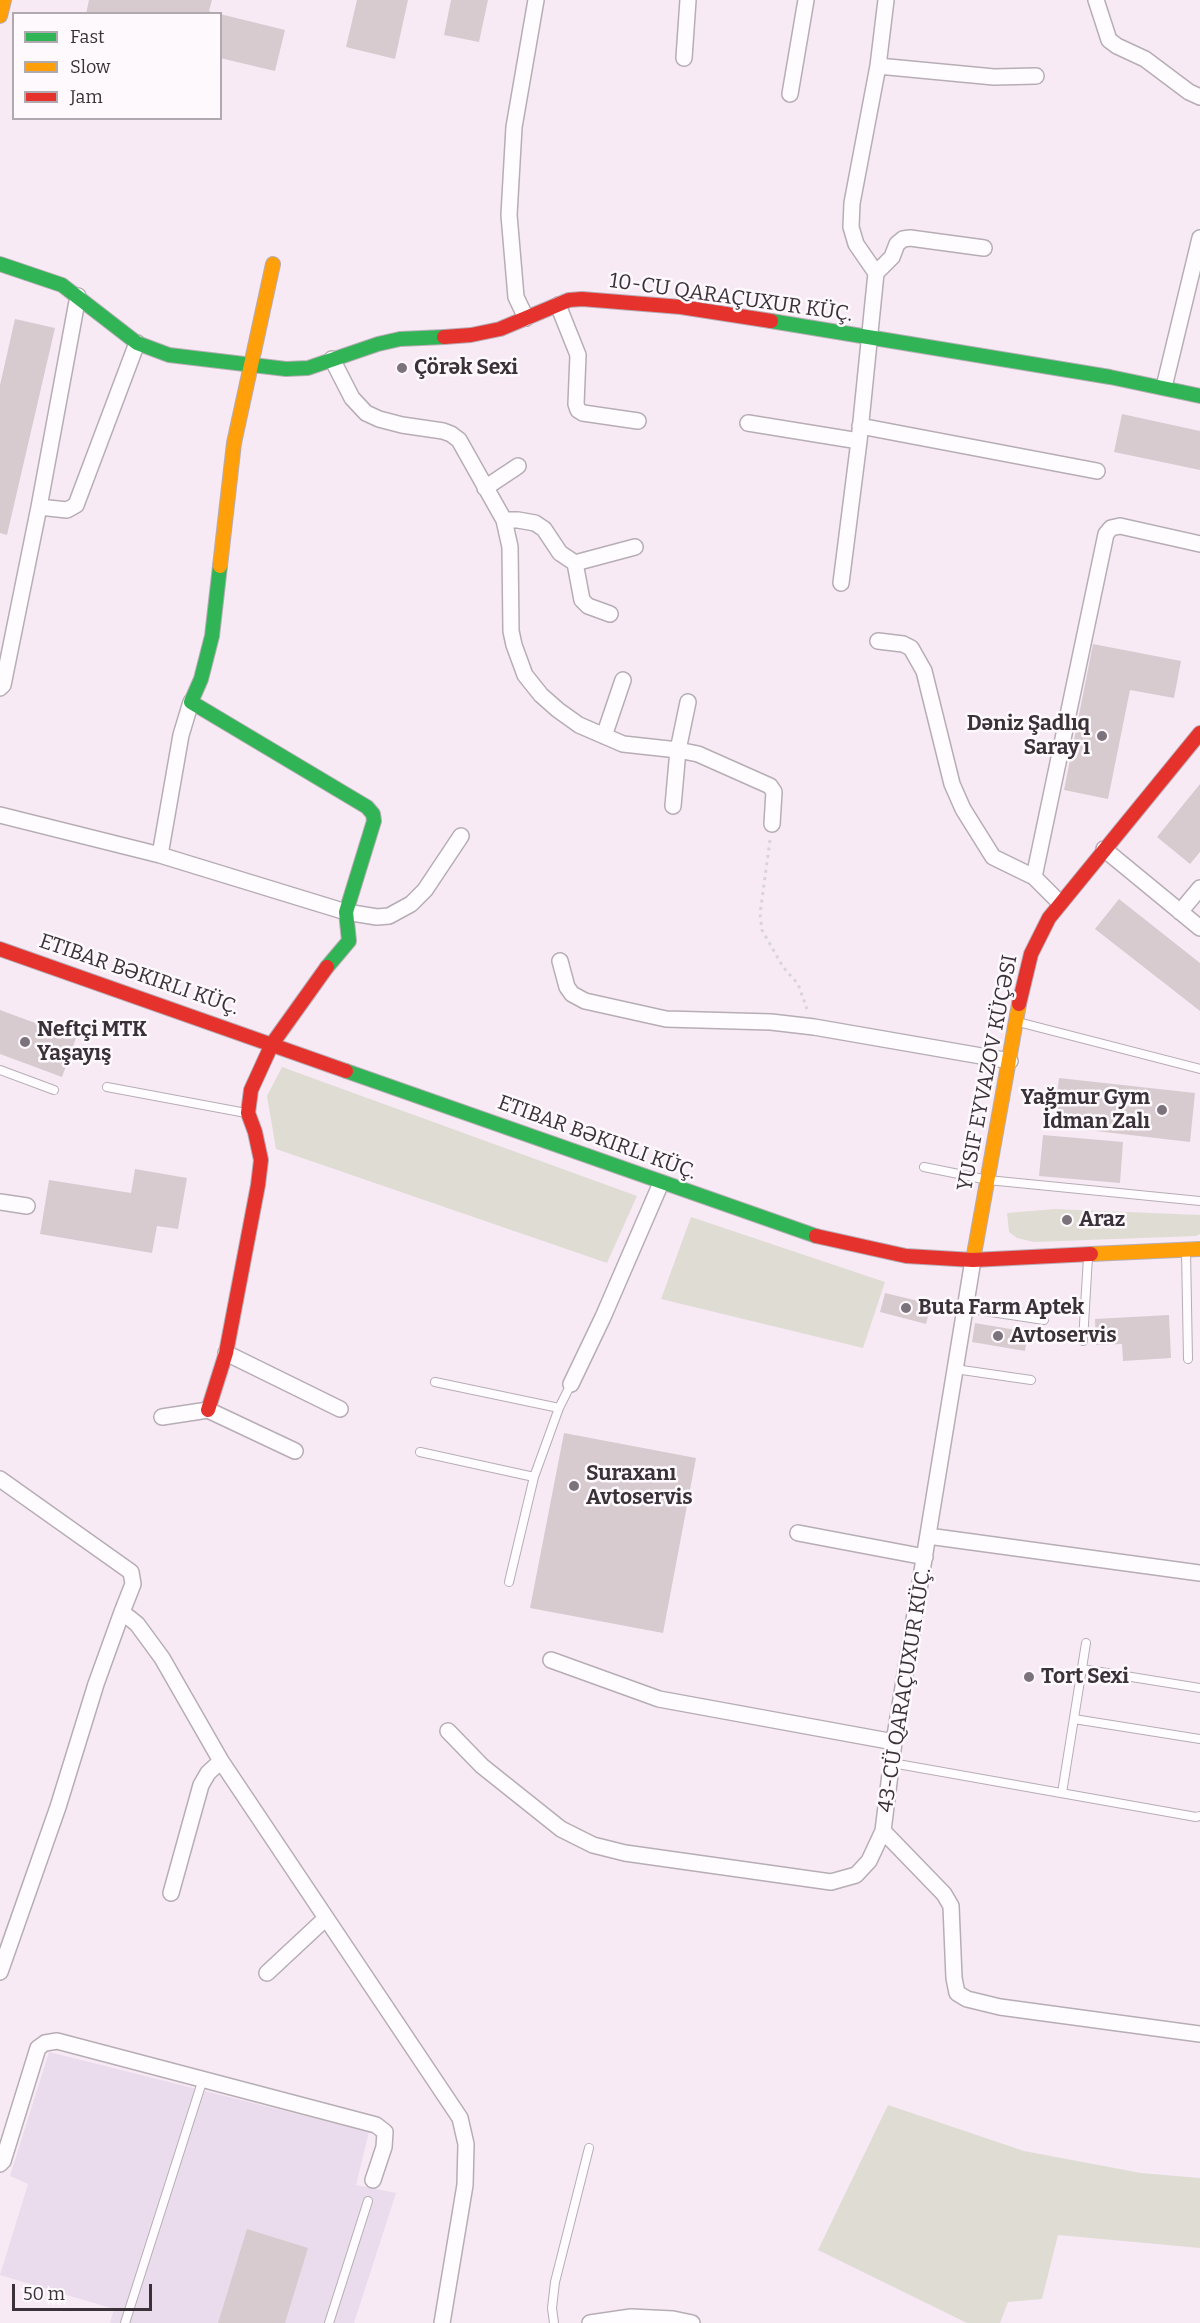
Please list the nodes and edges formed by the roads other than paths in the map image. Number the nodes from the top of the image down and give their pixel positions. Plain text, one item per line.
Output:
1 (4, 0) edge
2 (536, 0) edge
3 (688, 0) edge
4 (806, 0) edge
5 (886, 0) edge
6 (1096, 0) edge
7 (0, 16) edge
8 (684, 58) dead end
9 (878, 66) junction
10 (1036, 76) dead end
11 (790, 94) dead end
12 (1200, 97) edge
13 (1200, 238) edge
14 (984, 248) dead end
15 (0, 264) edge
16 (273, 264) dead end
17 (876, 273) junction
18 (78, 296) junction
19 (558, 305) junction
20 (526, 318) junction
21 (870, 338) junction
22 (137, 343) junction
23 (332, 359) junction
24 (252, 365) junction
25 (1164, 387) junction
26 (1200, 396) edge
27 (638, 421) dead end
28 (748, 423) dead end
29 (860, 434) junction
30 (518, 466) dead end
31 (1097, 471) dead end
32 (485, 488) junction
33 (39, 507) junction
34 (504, 520) junction
35 (1200, 544) edge
36 (635, 547) dead end
37 (575, 563) junction
38 (840, 584) dead end
39 (610, 614) dead end
40 (878, 641) dead end
41 (623, 680) dead end
42 (0, 688) edge
43 (191, 702) junction
44 (688, 702) dead end
45 (1200, 733) edge
46 (604, 736) junction
47 (678, 750) junction
48 (673, 806) dead end
49 (0, 815) edge
50 (772, 824) road end
51 (461, 836) dead end
52 (1104, 849) junction
53 (160, 855) junction
54 (1034, 877) junction
55 (1200, 888) edge
56 (1060, 903) junction
57 (346, 912) junction
58 (1180, 912) junction
59 (1200, 928) edge
60 (0, 949) edge
61 (560, 961) dead end
62 (1017, 1021) junction
63 (272, 1044) junction
64 (1010, 1061) junction
65 (1200, 1069) edge
66 (0, 1070) edge
67 (107, 1087) dead end
68 (54, 1090) dead end
69 (248, 1113) junction
70 (924, 1167) dead end
71 (988, 1180) junction
72 (661, 1183) junction
73 (0, 1202) edge
74 (1200, 1202) edge
75 (27, 1206) dead end
76 (1193, 1249) edge
77 (1089, 1256) junction
78 (973, 1260) junction
79 (965, 1308) junction
80 (1044, 1320) dead end
81 (1083, 1341) dead end
82 (226, 1353) junction
83 (1188, 1359) dead end
84 (955, 1369) junction
85 (1031, 1380) dead end
86 (435, 1382) dead end
87 (571, 1384) joint
88 (559, 1408) junction
89 (340, 1409) dead end
90 (208, 1410) junction
91 (162, 1417) dead end
92 (295, 1451) dead end
93 (420, 1452) dead end
94 (534, 1477) junction
95 (0, 1479) edge
96 (798, 1533) dead end
97 (928, 1536) junction
98 (925, 1557) junction
99 (1200, 1573) edge
100 (509, 1582) dead end
101 (122, 1612) junction
102 (1086, 1643) dead end
103 (551, 1660) dead end
104 (1082, 1669) junction
105 (1200, 1688) edge
106 (1074, 1719) junction
107 (448, 1731) dead end
108 (1200, 1739) edge
109 (894, 1742) junction
110 (221, 1761) junction
111 (892, 1763) junction
112 (1062, 1793) junction
113 (1200, 1816) edge
114 (883, 1831) junction
115 (171, 1893) dead end
116 (326, 1918) junction
117 (0, 1972) edge
118 (267, 1973) dead end
119 (1200, 2034) edge
120 (203, 2079) junction
121 (589, 2148) dead end
122 (0, 2164) edge
123 (374, 2180) dead end
124 (368, 2201) dead end
125 (125, 2323) edge
126 (329, 2323) edge
127 (442, 2323) edge
128 (554, 2323) edge
129 (590, 2323) edge
130 (692, 2323) edge

1 - 7 street
2 - 20 street
3 - 8 street
4 - 11 street
5 - 9 street
6 - 12 street
9 - 10 street
9 - 17 street
13 - 25 street
14 - 17 street
15 - 18 street, 10-CU QARAÇUXUR KÜÇ.
16 - 24 street
17 - 21 street
18 - 22 street, 10-CU QARAÇUXUR KÜÇ.
18 - 33 street
19 - 20 street, 10-CU QARAÇUXUR KÜÇ.
19 - 21 street, 10-CU QARAÇUXUR KÜÇ.
19 - 27 street
20 - 23 street, 10-CU QARAÇUXUR KÜÇ.
21 - 25 street, 10-CU QARAÇUXUR KÜÇ.
21 - 29 street
22 - 24 street, 10-CU QARAÇUXUR KÜÇ.
22 - 33 street
23 - 24 street, 10-CU QARAÇUXUR KÜÇ.
23 - 32 street
24 - 43 street
25 - 26 street, 10-CU QARAÇUXUR KÜÇ.
28 - 29 street
29 - 31 street
29 - 38 street
30 - 32 street
32 - 34 street
33 - 42 street
34 - 37 street
34 - 46 street
35 - 54 street
36 - 37 street
37 - 39 street
40 - 54 street
41 - 46 street
43 - 53 street
43 - 57 street
44 - 47 street
45 - 52 street, YUSIF EYVAZOV KÜÇƏSI
46 - 47 street
47 - 48 street
47 - 50 street
49 - 53 street
51 - 57 street
52 - 56 street, YUSIF EYVAZOV KÜÇƏSI
52 - 58 street
53 - 57 street
54 - 56 street
55 - 58 street
56 - 62 street, YUSIF EYVAZOV KÜÇƏSI
57 - 63 street
58 - 59 street
60 - 63 street, ETIBAR BƏKIRLI KÜÇ.
61 - 64 street
62 - 64 street, YUSIF EYVAZOV KÜÇƏSI
62 - 65 lane
63 - 69 street
63 - 72 street, ETIBAR BƏKIRLI KÜÇ.
64 - 71 street, YUSIF EYVAZOV KÜÇƏSI
66 - 68 lane
67 - 69 lane
69 - 82 street
70 - 71 lane
71 - 74 lane
71 - 78 street, YUSIF EYVAZOV KÜÇƏSI
72 - 78 street, ETIBAR BƏKIRLI KÜÇ.
72 - 87 street
73 - 75 street
76 - 77 street, ETIBAR BƏKIRLI KÜÇ.
76 - 83 lane
77 - 78 street, ETIBAR BƏKIRLI KÜÇ.
77 - 81 lane
78 - 79 street, 43-CÜ QARAÇUXUR KÜÇ.
79 - 80 lane
79 - 84 street, 43-CÜ QARAÇUXUR KÜÇ.
82 - 89 street
82 - 90 street
84 - 85 lane
84 - 97 street, 43-CÜ QARAÇUXUR KÜÇ.
86 - 88 lane
87 - 88 lane
88 - 94 lane
90 - 91 street
90 - 92 street
93 - 94 lane
94 - 100 lane
95 - 101 street
96 - 98 street
97 - 98 street, 43-CÜ QARAÇUXUR KÜÇ.
97 - 99 street
98 - 109 street, 43-CÜ QARAÇUXUR KÜÇ.
101 - 110 street
101 - 117 street
102 - 104 lane
103 - 109 street
104 - 105 lane
104 - 106 lane
106 - 108 lane
106 - 112 lane
107 - 114 street
109 - 111 street, 43-CÜ QARAÇUXUR KÜÇ.
110 - 115 street
110 - 116 street
111 - 112 lane
111 - 114 street, 43-CÜ QARAÇUXUR KÜÇ.
112 - 113 lane
114 - 119 street, 43-CÜ QARAÇUXUR KÜÇ.
116 - 118 street
116 - 127 street
120 - 122 street
120 - 123 street
120 - 125 lane
121 - 128 lane
124 - 126 lane
129 - 130 street

